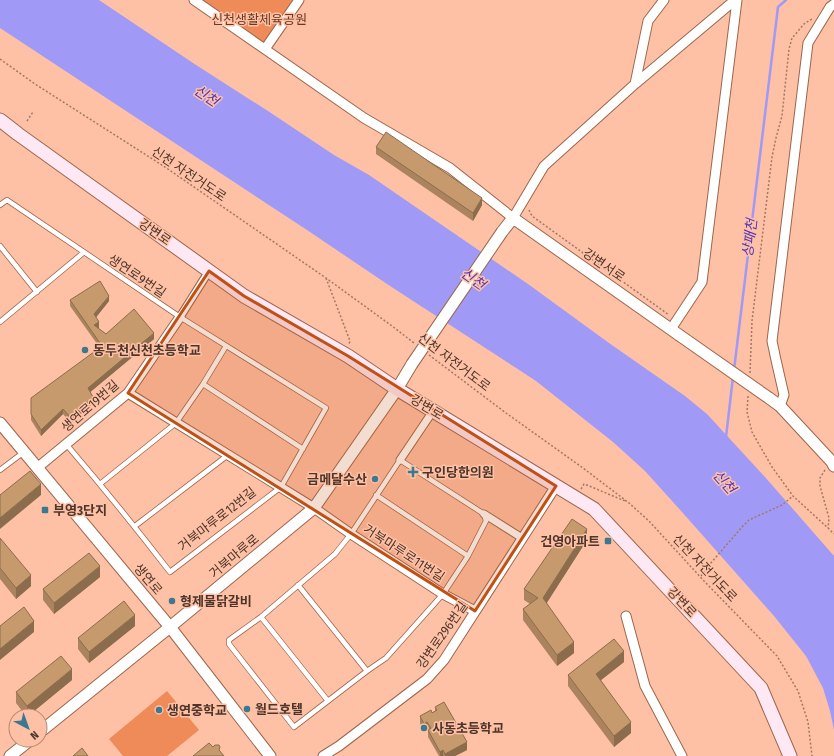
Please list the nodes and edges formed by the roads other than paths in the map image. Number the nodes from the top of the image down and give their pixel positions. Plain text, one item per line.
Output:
1 (194, 0) edge
2 (299, 0) edge
3 (664, 0) edge
4 (736, 0) edge
5 (834, 4) edge
6 (265, 49) junction
7 (635, 84) junction
8 (0, 120) edge
9 (0, 206) edge
10 (513, 218) junction
11 (0, 246) edge
12 (83, 252) junction
13 (209, 271) junction
14 (37, 292) junction
15 (180, 317) junction
16 (0, 322) edge
17 (676, 328) junction
18 (226, 346) junction
19 (203, 384) junction
20 (397, 389) junction
21 (128, 393) junction
22 (780, 406) junction
23 (433, 411) junction
24 (0, 423) edge
25 (176, 423) junction
26 (66, 444) junction
27 (302, 449) junction
28 (24, 452) junction
29 (228, 454) junction
30 (400, 460) junction
31 (833, 464) edge
32 (37, 468) junction
33 (0, 470) edge
34 (100, 484) junction
35 (556, 486) junction
36 (281, 487) junction
37 (376, 495) junction
38 (314, 508) junction
39 (484, 514) junction
40 (135, 526) junction
41 (351, 534) junction
42 (522, 538) junction
43 (468, 556) junction
44 (298, 585) junction
45 (443, 594) junction
46 (475, 611) junction
47 (626, 616) dead end
48 (261, 617) junction
49 (170, 627) junction
50 (367, 671) junction
51 (328, 701) junction
52 (48, 726) edge
53 (20, 748) edge
54 (10, 756) edge
55 (270, 756) edge
56 (323, 756) edge
57 (682, 756) edge
58 (790, 756) edge

1 - 6 street
2 - 6 street
3 - 7 street
4 - 7 street
4 - 17 street
5 - 22 street
6 - 10 street
7 - 10 street
8 - 13 main road, 강변로
9 - 12 lane, 생연로9번길
10 - 17 street, 강변서로
10 - 20 street, 거북마루로, bridge
11 - 14 lane
12 - 14 lane
12 - 15 lane, 생연로9번길
13 - 15 street, 생연로19번길
13 - 20 main road, 강변로
14 - 16 lane
15 - 18 lane
15 - 21 street, 생연로19번길
17 - 22 street, 강변서로, bridge
18 - 19 lane
18 - 27 lane, 거북마루로12번길
19 - 25 lane
19 - 27 lane
20 - 23 main road, 강변로
20 - 38 street, 거북마루로
21 - 25 street, 거북마루로12번길
21 - 26 street, 생연로19번길
22 - 31 street
23 - 30 street, 거북마루로11번길
23 - 35 main road, 강변로
24 - 28 street, 생연로
25 - 29 street, 거북마루로12번길
25 - 34 lane
26 - 32 street, 생연로19번길
26 - 34 lane
27 - 36 lane, 거북마루로12번길
28 - 32 street, 생연로
28 - 33 lane
29 - 36 street, 거북마루로12번길
29 - 40 lane
30 - 37 lane, 거북마루로11번길
30 - 39 lane
32 - 49 street, 생연로
34 - 40 lane
35 - 42 street, 강변로296번길
35 - 58 main road, 강변로
36 - 38 street, 거북마루로12번길
36 - 40 lane, 거북마루로12번길
37 - 41 lane, 거북마루로11번길
37 - 43 lane
38 - 41 street, 거북마루로11번길
38 - 49 street, 거북마루로
39 - 42 street
39 - 43 lane, 거북마루로11번길
41 - 44 lane, 거북마루로11번길
41 - 45 street, 거북마루로11번길
42 - 46 street, 강변로296번길
43 - 45 lane, 거북마루로11번길
44 - 48 lane
44 - 50 lane
45 - 46 street, 거북마루로11번길
45 - 50 lane, 거북마루로11번길
46 - 56 street, 강변로296번길
47 - 57 street
48 - 51 lane
48 - 51 lane
49 - 52 street, 거북마루로
49 - 55 street, 생연로
50 - 51 lane
53 - 54 street

